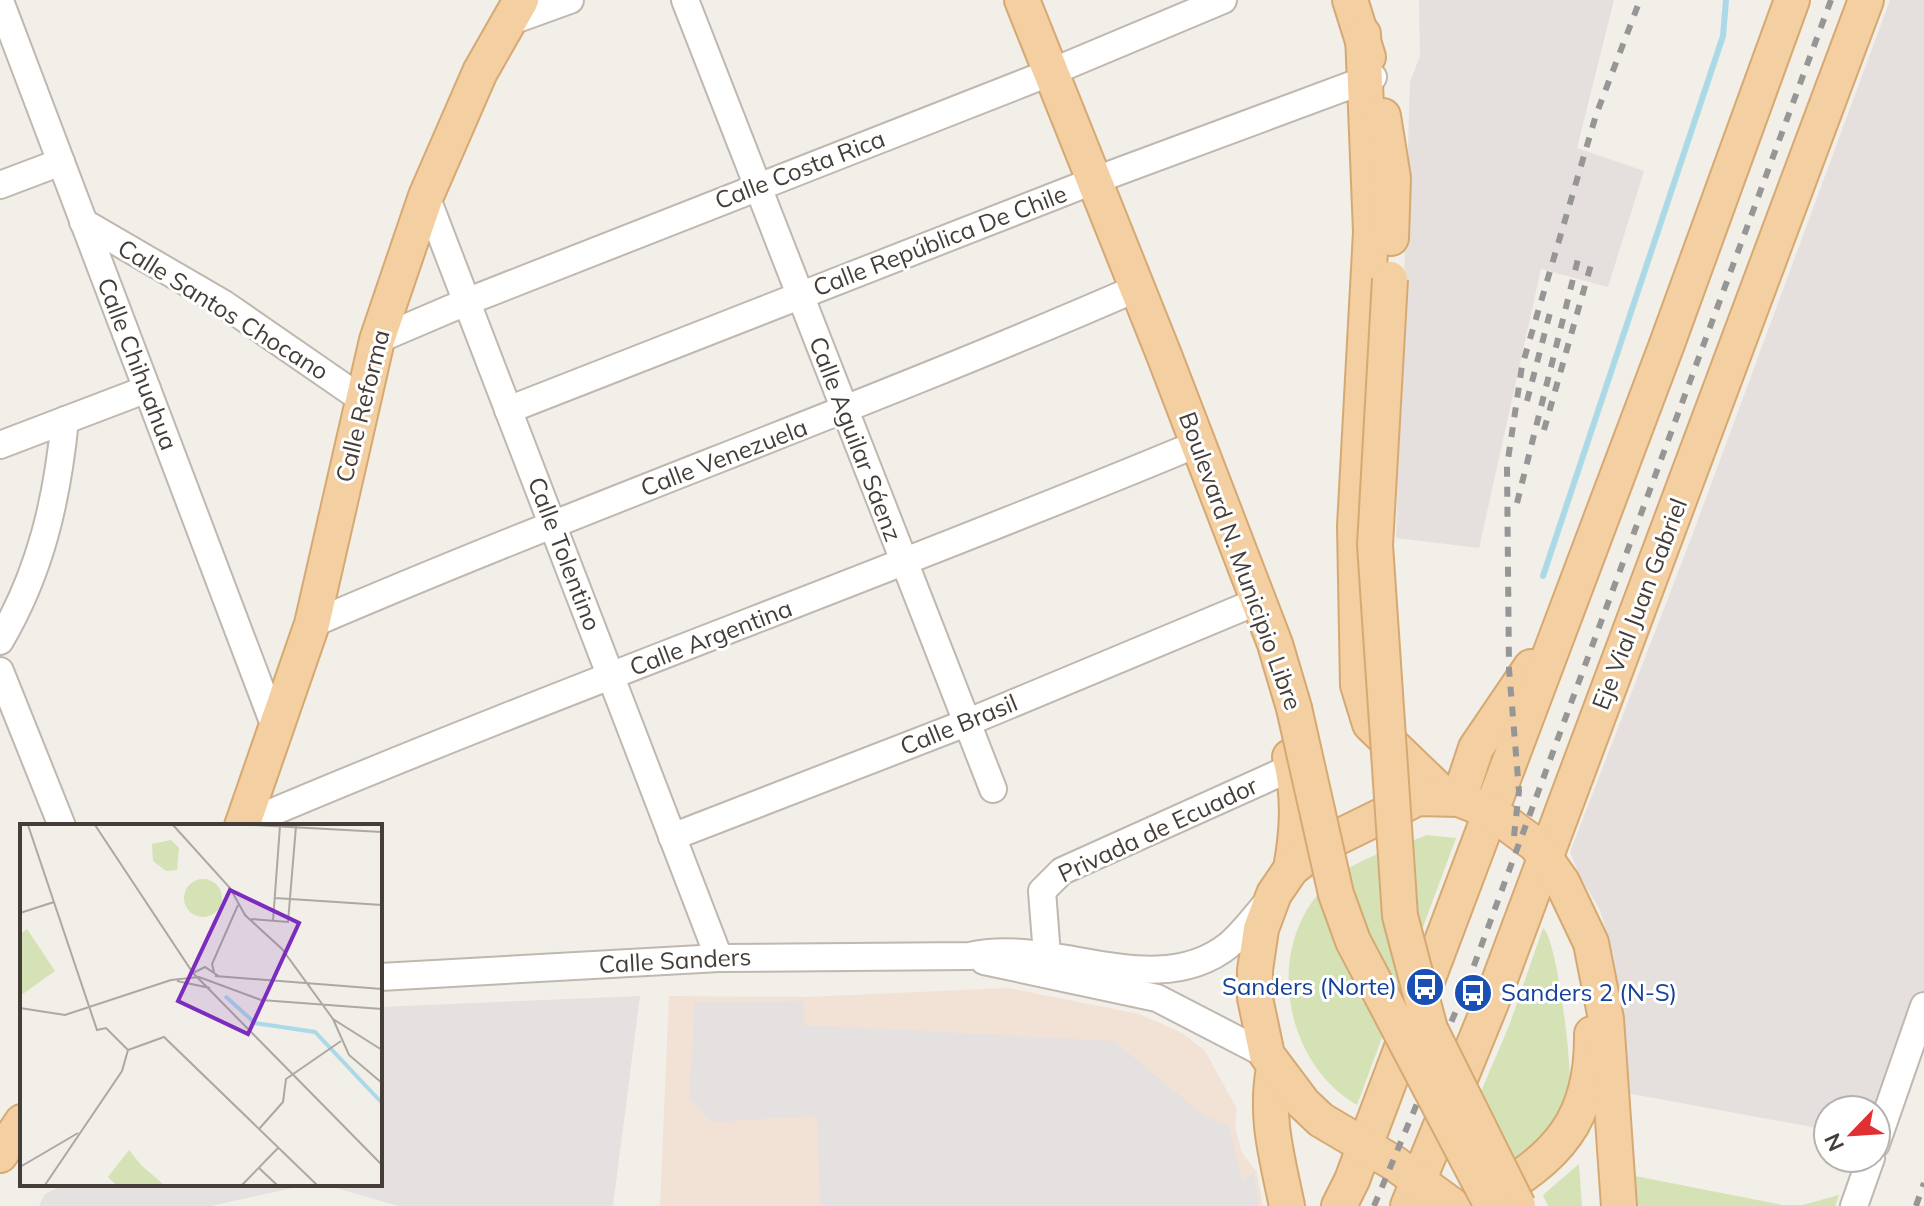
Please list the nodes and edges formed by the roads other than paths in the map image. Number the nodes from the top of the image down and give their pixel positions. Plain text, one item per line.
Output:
1 (570, 0) edge
2 (685, 0) edge
3 (1022, 0) edge
4 (1223, 0) edge
5 (1350, 0) edge
6 (1792, 0) edge
7 (1866, 0) edge
8 (0, 1) edge
9 (515, 11) edge
10 (1049, 73) junction
11 (1368, 79) junction
12 (61, 162) junction
13 (1093, 181) junction
14 (0, 185) edge
15 (757, 187) junction
16 (426, 196) junction
17 (83, 222) junction
18 (800, 295) junction
19 (1139, 298) junction
20 (466, 302) junction
21 (377, 340) junction
22 (147, 389) junction
23 (363, 400) junction
24 (508, 410) junction
25 (843, 411) junction
26 (65, 420) junction
27 (0, 445) edge
28 (1180, 451) junction
29 (554, 525) junction
30 (903, 563) junction
31 (1244, 607) junction
32 (312, 624) junction
33 (0, 641) edge
34 (1553, 644) junction
35 (0, 671) edge
36 (610, 677) junction
37 (966, 723) junction
38 (275, 727) junction
39 (1293, 767) junction
40 (993, 789) dead end
41 (1453, 798) junction
42 (1491, 812) junction
43 (61, 824) edge
44 (242, 824) edge
45 (244, 824) edge
46 (672, 837) junction
47 (1546, 856) junction
48 (1282, 881) junction
49 (1576, 918) junction
50 (1047, 955) junction
51 (970, 956) junction
52 (719, 958) junction
53 (382, 977) edge
54 (1924, 1006) edge
55 (1592, 1055) junction
56 (1271, 1062) junction
57 (1892, 1099) edge
58 (20, 1125) edge
59 (1365, 1147) junction
60 (0, 1155) edge
61 (1865, 1174) edge
62 (1414, 1194) edge
63 (1287, 1206) edge
64 (1339, 1206) edge
65 (1453, 1206) edge
66 (1470, 1206) edge
67 (1493, 1206) edge
68 (1518, 1206) edge
69 (1609, 1206) edge
70 (1619, 1206) edge
71 (1854, 1206) edge

1 - 9 street
2 - 15 street, Calle Aguilar Sáenz
3 - 10 main road, Boulevard N. Municipio Libre
4 - 10 street, Calle Costa Rica
5 - 11 main road
6 - 34 main road
7 - 47 main road, Eje Vial Juan Gabriel
8 - 12 street, Calle Chihuahua
9 - 16 main road, Calle Reforma
10 - 13 main road, Boulevard N. Municipio Libre
10 - 15 street, Calle Costa Rica
11 - 13 street, Calle República De Chile
11 - 41 main road
11 - 68 main road, bridge
12 - 14 street
12 - 17 street, Calle Chihuahua
13 - 18 street, Calle República De Chile
13 - 19 main road, Boulevard N. Municipio Libre
15 - 18 street, Calle Aguilar Sáenz
15 - 20 street, Calle Costa Rica
16 - 20 street, Calle Tolentino
16 - 21 main road, Calle Reforma
17 - 22 street, Calle Chihuahua
17 - 23 street, Calle Santos Chocano
18 - 24 street, Calle República De Chile
18 - 25 street, Calle Aguilar Sáenz
19 - 25 street, Calle Venezuela
19 - 28 main road
19 - 67 main road, Boulevard N. Municipio Libre, bridge
20 - 21 street, Calle Costa Rica
20 - 24 street, Calle Tolentino
21 - 23 main road, Calle Reforma
22 - 26 street
22 - 38 street, Calle Chihuahua
23 - 32 main road, Calle Reforma
24 - 29 street, Calle Tolentino
25 - 29 street, Calle Venezuela
25 - 30 street, Calle Aguilar Sáenz
26 - 27 street
26 - 33 street
28 - 30 street, Calle Argentina
28 - 31 main road
29 - 32 street, Calle Venezuela
29 - 36 street, Calle Tolentino
30 - 36 street, Calle Argentina
30 - 37 street, Calle Aguilar Sáenz
31 - 37 street, Calle Brasil
31 - 39 main road
32 - 38 main road, Calle Reforma
34 - 41 main road
34 - 42 main road
35 - 43 street
36 - 45 street, Calle Argentina
36 - 46 street, Calle Tolentino
37 - 40 street, Calle Aguilar Sáenz
37 - 46 street, Calle Brasil
38 - 44 main road, Calle Reforma
39 - 48 main road
39 - 50 street, Privada de Ecuador
41 - 42 main road
41 - 48 main road
42 - 47 main road
42 - 59 main road
46 - 52 street, Calle Tolentino
47 - 49 main road
47 - 62 main road, Eje Vial Juan Gabriel
48 - 50 street, Calle Sanders
48 - 56 main road
49 - 55 main road
49 - 70 main road
50 - 51 street, Calle Sanders
51 - 52 street, Calle Sanders
51 - 56 street, Calle Sanders
52 - 53 street, Calle Sanders
54 - 57 street
55 - 66 main road
55 - 69 main road
56 - 59 main road
56 - 63 main road
58 - 60 main road
59 - 62 main road
59 - 64 main road
61 - 71 street
62 - 65 main road

